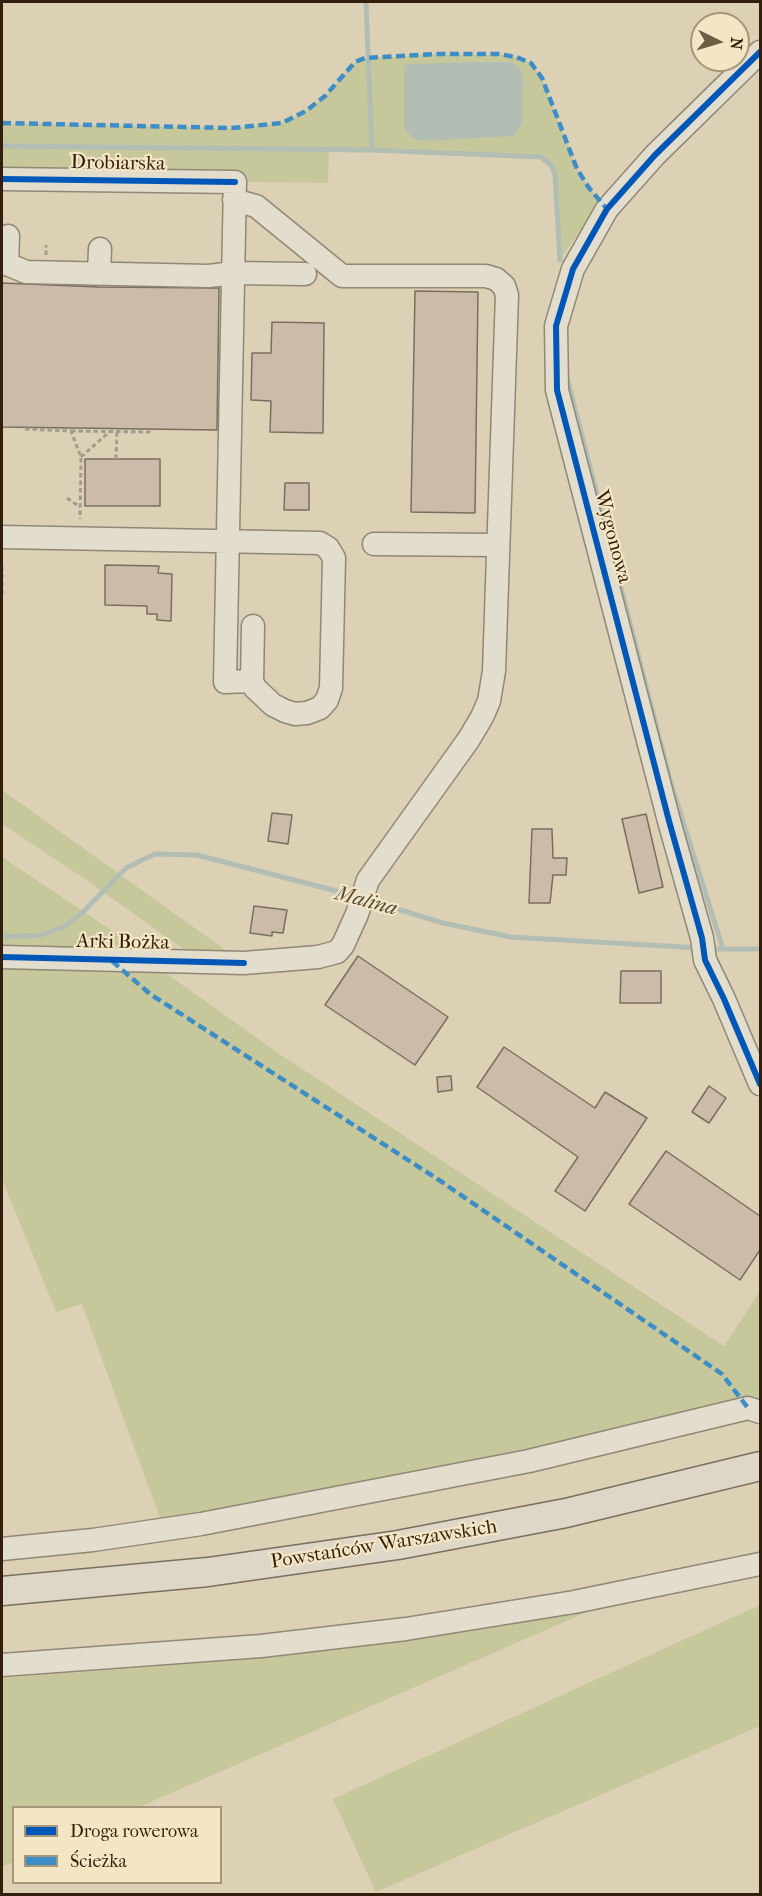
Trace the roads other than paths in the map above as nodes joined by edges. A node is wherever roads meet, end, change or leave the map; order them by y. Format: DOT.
graph roads {
  1 [pos="760,52"];
  2 [pos="2,179"];
  3 [pos="234,191"];
  4 [pos="8,236"];
  5 [pos="100,249"];
  6 [pos="4,264"];
  7 [pos="233,273"];
  8 [pos="99,274"];
  9 [pos="305,274"];
  10 [pos="2,537"];
  11 [pos="228,541"];
  12 [pos="374,544"];
  13 [pos="498,545"];
  14 [pos="253,626"];
  15 [pos="252,681"];
  16 [pos="2,957"];
  17 [pos="760,1084"];
  18 [pos="760,1412"];
  19 [pos="760,1466"];
  20 [pos="2,1549"];
  21 [pos="760,1564"];
  22 [pos="2,1591"];
  23 [pos="2,1665"];
  1 -- 17 [label="street, Wygonowa"];
  2 -- 3 [label="street, Drobiarska"];
  3 -- 7 [label="street"];
  3 -- 13 [label="street"];
  4 -- 6 [label="street"];
  5 -- 8 [label="street"];
  6 -- 8 [label="street"];
  7 -- 8 [label="street"];
  7 -- 9 [label="street"];
  7 -- 11 [label="street"];
  10 -- 11 [label="street"];
  11 -- 15 [label="street"];
  11 -- 15 [label="street"];
  12 -- 13 [label="street"];
  13 -- 16 [label="street, Arki Bożka"];
  14 -- 15 [label="street"];
  18 -- 20 [label="street"];
  19 -- 22 [label="main road, Powstańców Warszawskich"];
  21 -- 23 [label="street"];
}
